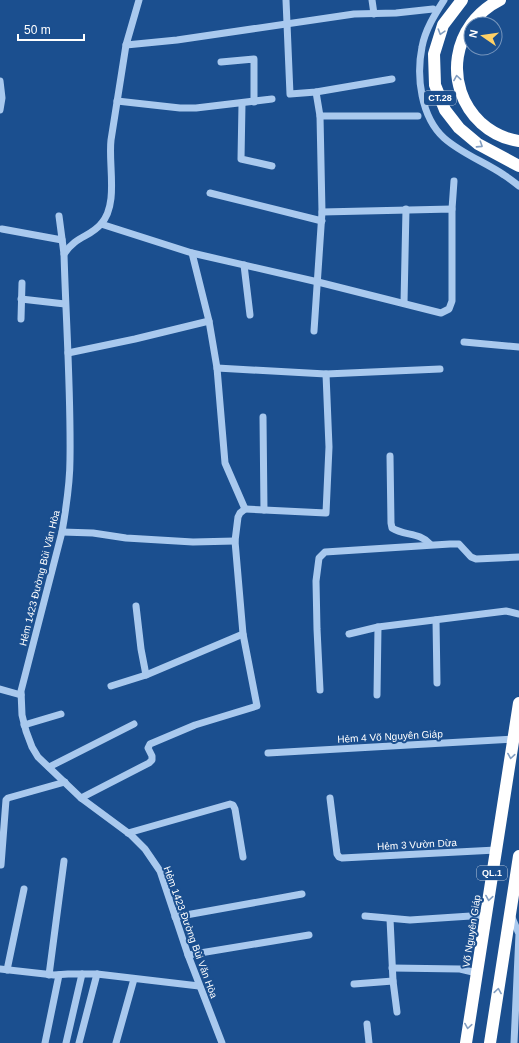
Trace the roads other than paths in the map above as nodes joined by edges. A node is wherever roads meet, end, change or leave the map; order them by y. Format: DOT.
graph roads {
  1 [pos="139,0"];
  2 [pos="286,0"];
  3 [pos="372,0"];
  4 [pos="444,0"];
  5 [pos="462,0"];
  6 [pos="500,0"];
  7 [pos="433,9"];
  8 [pos="374,14"];
  9 [pos="288,24"];
  10 [pos="126,45"];
  11 [pos="221,62"];
  12 [pos="392,79"];
  13 [pos="0,81"];
  14 [pos="316,92"];
  15 [pos="272,99"];
  16 [pos="116,101"];
  17 [pos="254,102"];
  18 [pos="242,104"];
  19 [pos="0,110"];
  20 [pos="320,116"];
  21 [pos="418,116"];
  22 [pos="519,140"];
  23 [pos="272,166"];
  24 [pos="519,166"];
  25 [pos="454,182"];
  26 [pos="519,186"];
  27 [pos="210,193"];
  28 [pos="452,208"];
  29 [pos="406,209"];
  30 [pos="322,212"];
  31 [pos="59,216"];
  32 [pos="322,221"];
  33 [pos="101,224"];
  34 [pos="2,230"];
  35 [pos="62,240"];
  36 [pos="192,252"];
  37 [pos="64,254"];
  38 [pos="244,265"];
  39 [pos="318,282"];
  40 [pos="22,283"];
  41 [pos="21,299"];
  42 [pos="404,303"];
  43 [pos="65,304"];
  44 [pos="250,315"];
  45 [pos="21,319"];
  46 [pos="209,321"];
  47 [pos="314,330"];
  48 [pos="464,342"];
  49 [pos="519,346"];
  50 [pos="68,353"];
  51 [pos="217,368"];
  52 [pos="440,369"];
  53 [pos="326,374"];
  54 [pos="263,417"];
  55 [pos="390,456"];
  56 [pos="245,509"];
  57 [pos="264,510"];
  58 [pos="62,532"];
  59 [pos="235,541"];
  60 [pos="430,544"];
  61 [pos="519,557"];
  62 [pos="136,606"];
  63 [pos="519,614"];
  64 [pos="436,620"];
  65 [pos="378,627"];
  66 [pos="243,634"];
  67 [pos="349,634"];
  68 [pos="146,675"];
  69 [pos="437,683"];
  70 [pos="111,686"];
  71 [pos="0,689"];
  72 [pos="320,690"];
  73 [pos="377,694"];
  74 [pos="21,695"];
  75 [pos="519,703"];
  76 [pos="61,714"];
  77 [pos="24,724"];
  78 [pos="134,724"];
  79 [pos="513,739"];
  80 [pos="268,753"];
  81 [pos="49,768"];
  82 [pos="65,782"];
  83 [pos="81,798"];
  84 [pos="330,798"];
  85 [pos="128,833"];
  86 [pos="496,850"];
  87 [pos="519,856"];
  88 [pos="243,857"];
  89 [pos="64,861"];
  90 [pos="1,865"];
  91 [pos="24,889"];
  92 [pos="302,894"];
  93 [pos="510,913"];
  94 [pos="486,915"];
  95 [pos="365,916"];
  96 [pos="175,917"];
  97 [pos="390,919"];
  98 [pos="309,936"];
  99 [pos="188,955"];
  100 [pos="392,968"];
  101 [pos="3,969"];
  102 [pos="477,973"];
  103 [pos="82,974"];
  104 [pos="96,974"];
  105 [pos="49,975"];
  106 [pos="59,975"];
  107 [pos="134,979"];
  108 [pos="393,981"];
  109 [pos="354,984"];
  110 [pos="199,986"];
  111 [pos="517,1002"];
  112 [pos="397,1012"];
  113 [pos="367,1024"];
  114 [pos="45,1043"];
  115 [pos="66,1043"];
  116 [pos="79,1043"];
  117 [pos="116,1043"];
  118 [pos="222,1043"];
  119 [pos="368,1043"];
  120 [pos="466,1043"];
  121 [pos="490,1043"];
  122 [pos="514,1043"];
  1 -- 10 [label="street"];
  2 -- 9 [label="street"];
  3 -- 8 [label="street"];
  4 -- 26 [label="street"];
  5 -- 24 [label="highway, CT.28, one-way"];
  22 -- 6 [label="highway, CT.28, one-way"];
  7 -- 8 [label="street"];
  8 -- 9 [label="street"];
  9 -- 10 [label="street"];
  9 -- 14 [label="street"];
  10 -- 16 [label="street"];
  11 -- 17 [label="street"];
  12 -- 14 [label="street"];
  13 -- 19 [label="street"];
  14 -- 20 [label="street"];
  15 -- 17 [label="street"];
  16 -- 18 [label="street"];
  16 -- 33 [label="street"];
  17 -- 18 [label="street"];
  18 -- 23 [label="street"];
  20 -- 21 [label="street"];
  20 -- 30 [label="street"];
  25 -- 28 [label="street"];
  27 -- 32 [label="street"];
  28 -- 29 [label="street"];
  28 -- 42 [label="street"];
  29 -- 30 [label="street"];
  29 -- 42 [label="street"];
  30 -- 32 [label="street"];
  31 -- 35 [label="street, Hẻm 1423 Đường Bùi Văn Hòa"];
  32 -- 39 [label="street"];
  33 -- 36 [label="street"];
  33 -- 37 [label="street"];
  34 -- 35 [label="street"];
  35 -- 37 [label="street, Hẻm 1423 Đường Bùi Văn Hòa"];
  36 -- 38 [label="street"];
  36 -- 46 [label="street"];
  37 -- 43 [label="street, Hẻm 1423 Đường Bùi Văn Hòa"];
  38 -- 39 [label="street"];
  38 -- 44 [label="street"];
  39 -- 42 [label="street"];
  39 -- 47 [label="street"];
  40 -- 41 [label="street"];
  41 -- 43 [label="street"];
  41 -- 45 [label="street"];
  43 -- 50 [label="street, Hẻm 1423 Đường Bùi Văn Hòa"];
  46 -- 50 [label="street"];
  46 -- 51 [label="street"];
  48 -- 49 [label="street"];
  50 -- 58 [label="street, Hẻm 1423 Đường Bùi Văn Hòa"];
  51 -- 53 [label="street"];
  51 -- 56 [label="street"];
  52 -- 53 [label="street"];
  53 -- 57 [label="street"];
  54 -- 57 [label="street"];
  55 -- 60 [label="street"];
  56 -- 57 [label="street"];
  56 -- 59 [label="street"];
  58 -- 59 [label="street"];
  58 -- 74 [label="street, Hẻm 1423 Đường Bùi Văn Hòa"];
  59 -- 66 [label="street"];
  60 -- 61 [label="street"];
  60 -- 72 [label="street"];
  62 -- 68 [label="street"];
  63 -- 64 [label="street"];
  64 -- 65 [label="street"];
  64 -- 69 [label="street"];
  65 -- 67 [label="street"];
  65 -- 73 [label="street"];
  66 -- 68 [label="street"];
  66 -- 83 [label="street"];
  68 -- 70 [label="street"];
  71 -- 74 [label="street"];
  74 -- 77 [label="street, Hẻm 1423 Đường Bùi Văn Hòa"];
  75 -- 79 [label="highway, Võ Nguyên Giáp / QL.1"];
  76 -- 77 [label="street"];
  77 -- 81 [label="street, Hẻm 1423 Đường Bùi Văn Hòa"];
  78 -- 81 [label="street"];
  79 -- 80 [label="street, Hẻm 4 Võ Nguyên Giáp"];
  79 -- 86 [label="highway, Võ Nguyên Giáp / QL.1, one-way"];
  81 -- 82 [label="street, Hẻm 1423 Đường Bùi Văn Hòa"];
  82 -- 83 [label="street, Hẻm 1423 Đường Bùi Văn Hòa"];
  82 -- 90 [label="street"];
  83 -- 85 [label="street, Hẻm 1423 Đường Bùi Văn Hòa"];
  84 -- 86 [label="street, Hẻm 3 Vườn Dừa"];
  85 -- 88 [label="street"];
  85 -- 96 [label="street, Hẻm 1423 Đường Bùi Văn Hòa"];
  86 -- 94 [label="highway, Võ Nguyên Giáp / QL.1, one-way"];
  87 -- 93 [label="highway, QL.1"];
  89 -- 105 [label="street"];
  91 -- 101 [label="street"];
  92 -- 96 [label="street"];
  93 -- 111 [label="street"];
  121 -- 93 [label="highway, QL.1, one-way"];
  94 -- 97 [label="street"];
  94 -- 102 [label="highway, Võ Nguyên Giáp / QL.1"];
  95 -- 97 [label="street"];
  96 -- 99 [label="street, Hẻm 1423 Đường Bùi Văn Hòa"];
  97 -- 100 [label="street"];
  98 -- 99 [label="street"];
  99 -- 110 [label="street, Hẻm 1423 Đường Bùi Văn Hòa"];
  100 -- 102 [label="street"];
  100 -- 108 [label="street"];
  101 -- 105 [label="street"];
  102 -- 120 [label="highway, Võ Nguyên Giáp / QL.1, one-way"];
  103 -- 104 [label="street"];
  103 -- 106 [label="street"];
  103 -- 115 [label="street"];
  104 -- 107 [label="street"];
  104 -- 116 [label="street"];
  105 -- 106 [label="street"];
  106 -- 114 [label="street"];
  107 -- 110 [label="street"];
  107 -- 117 [label="street"];
  108 -- 109 [label="street"];
  108 -- 112 [label="street"];
  110 -- 118 [label="street, Hẻm 1423 Đường Bùi Văn Hòa"];
  111 -- 122 [label="street"];
  113 -- 119 [label="street"];
}
